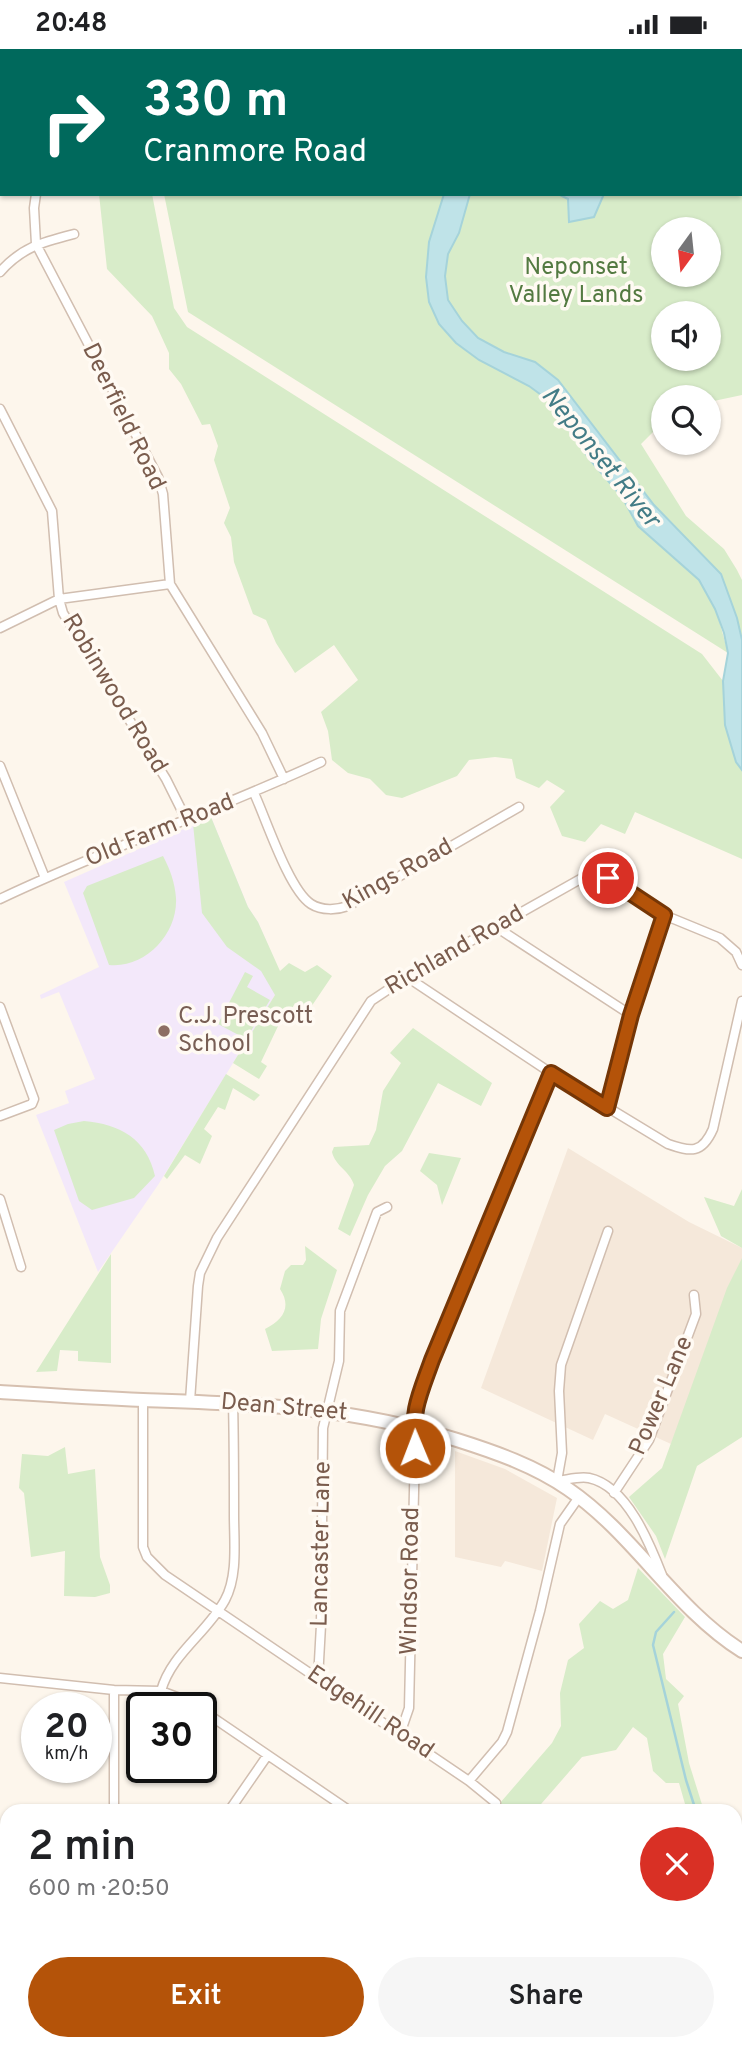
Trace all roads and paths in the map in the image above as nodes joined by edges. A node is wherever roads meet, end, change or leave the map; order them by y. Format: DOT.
graph roads {
  1 [pos="36,196"];
  2 [pos="74,234"];
  3 [pos="36,244"];
  4 [pos="0,272"];
  5 [pos="0,409"];
  6 [pos="170,584"];
  7 [pos="59,599"];
  8 [pos="0,628"];
  9 [pos="321,762"];
  10 [pos="0,766"];
  11 [pos="284,779"];
  12 [pos="254,793"];
  13 [pos="519,807"];
  14 [pos="186,819"];
  15 [pos="45,878"];
  16 [pos="0,899"];
  17 [pos="664,915"];
  18 [pos="496,927"];
  19 [pos="742,965"];
  20 [pos="407,977"];
  21 [pos="742,1001"];
  22 [pos="0,1007"];
  23 [pos="631,1015"];
  24 [pos="551,1073"];
  25 [pos="607,1108"];
  26 [pos="0,1116"];
  27 [pos="0,1199"];
  28 [pos="387,1207"];
  29 [pos="608,1231"];
  30 [pos="21,1267"];
  31 [pos="694,1295"];
  32 [pos="0,1392"];
  33 [pos="143,1400"];
  34 [pos="190,1401"];
  35 [pos="233,1403"];
  36 [pos="327,1410"];
  37 [pos="413,1426"];
  38 [pos="557,1481"];
  39 [pos="614,1493"];
  40 [pos="579,1497"];
  41 [pos="665,1581"];
  42 [pos="219,1610"];
  43 [pos="742,1651"];
  44 [pos="0,1678"];
  45 [pos="318,1679"];
  46 [pos="114,1690"];
  47 [pos="161,1691"];
  48 [pos="400,1734"];
  49 [pos="267,1756"];
  50 [pos="468,1781"];
  51 [pos="496,1803"];
  52 [pos="114,1804"];
  53 [pos="234,1804"];
  54 [pos="339,1804"];
  1 -- 3 [label="street"];
  2 -- 3 [label="street"];
  3 -- 4 [label="street"];
  3 -- 6 [label="street, Deerfield Road"];
  5 -- 7 [label="street, Robinwood Road"];
  6 -- 7 [label="street"];
  6 -- 11 [label="street, Deerfield Road"];
  7 -- 8 [label="street"];
  7 -- 14 [label="street, Robinwood Road"];
  9 -- 11 [label="street, Old Farm Road"];
  10 -- 15 [label="street"];
  11 -- 12 [label="street, Old Farm Road"];
  12 -- 13 [label="street, Kings Road"];
  12 -- 14 [label="street, Old Farm Road"];
  14 -- 15 [label="street, Old Farm Road"];
  15 -- 16 [label="street, Old Farm Road"];
  17 -- 18 [label="street, Richland Road"];
  17 -- 19 [label="street, Richland Road"];
  17 -- 23 [label="street"];
  18 -- 20 [label="street, Richland Road"];
  18 -- 23 [label="street"];
  20 -- 24 [label="street"];
  20 -- 34 [label="street, Richland Road"];
  21 -- 25 [label="street"];
  22 -- 26 [label="street"];
  23 -- 25 [label="street"];
  24 -- 25 [label="street"];
  24 -- 37 [label="street, Windsor Road"];
  27 -- 30 [label="street"];
  28 -- 36 [label="street, Lancaster Lane"];
  29 -- 38 [label="street"];
  31 -- 39 [label="street, Power Lane"];
  32 -- 33 [label="main road, Dean Street"];
  33 -- 34 [label="main road, Dean Street"];
  33 -- 42 [label="street, Edgehill Road"];
  34 -- 35 [label="main road, Dean Street"];
  35 -- 36 [label="main road, Dean Street"];
  35 -- 42 [label="street"];
  36 -- 37 [label="main road, Dean Street"];
  36 -- 45 [label="street, Lancaster Lane"];
  37 -- 38 [label="main road, Dean Street"];
  37 -- 48 [label="street, Windsor Road"];
  38 -- 39 [label="street, Dean Street"];
  38 -- 40 [label="main road, Dean Street"];
  39 -- 41 [label="street, Dean Street"];
  40 -- 41 [label="main road, Dean Street"];
  40 -- 50 [label="street"];
  41 -- 43 [label="main road, Dean Street"];
  42 -- 45 [label="street, Edgehill Road"];
  42 -- 47 [label="street"];
  44 -- 46 [label="street"];
  45 -- 48 [label="street, Edgehill Road"];
  46 -- 47 [label="street"];
  46 -- 52 [label="street"];
  47 -- 49 [label="street"];
  48 -- 50 [label="street, Edgehill Road"];
  49 -- 53 [label="street"];
  49 -- 54 [label="street"];
  50 -- 51 [label="street, Edgehill Road"];
}
